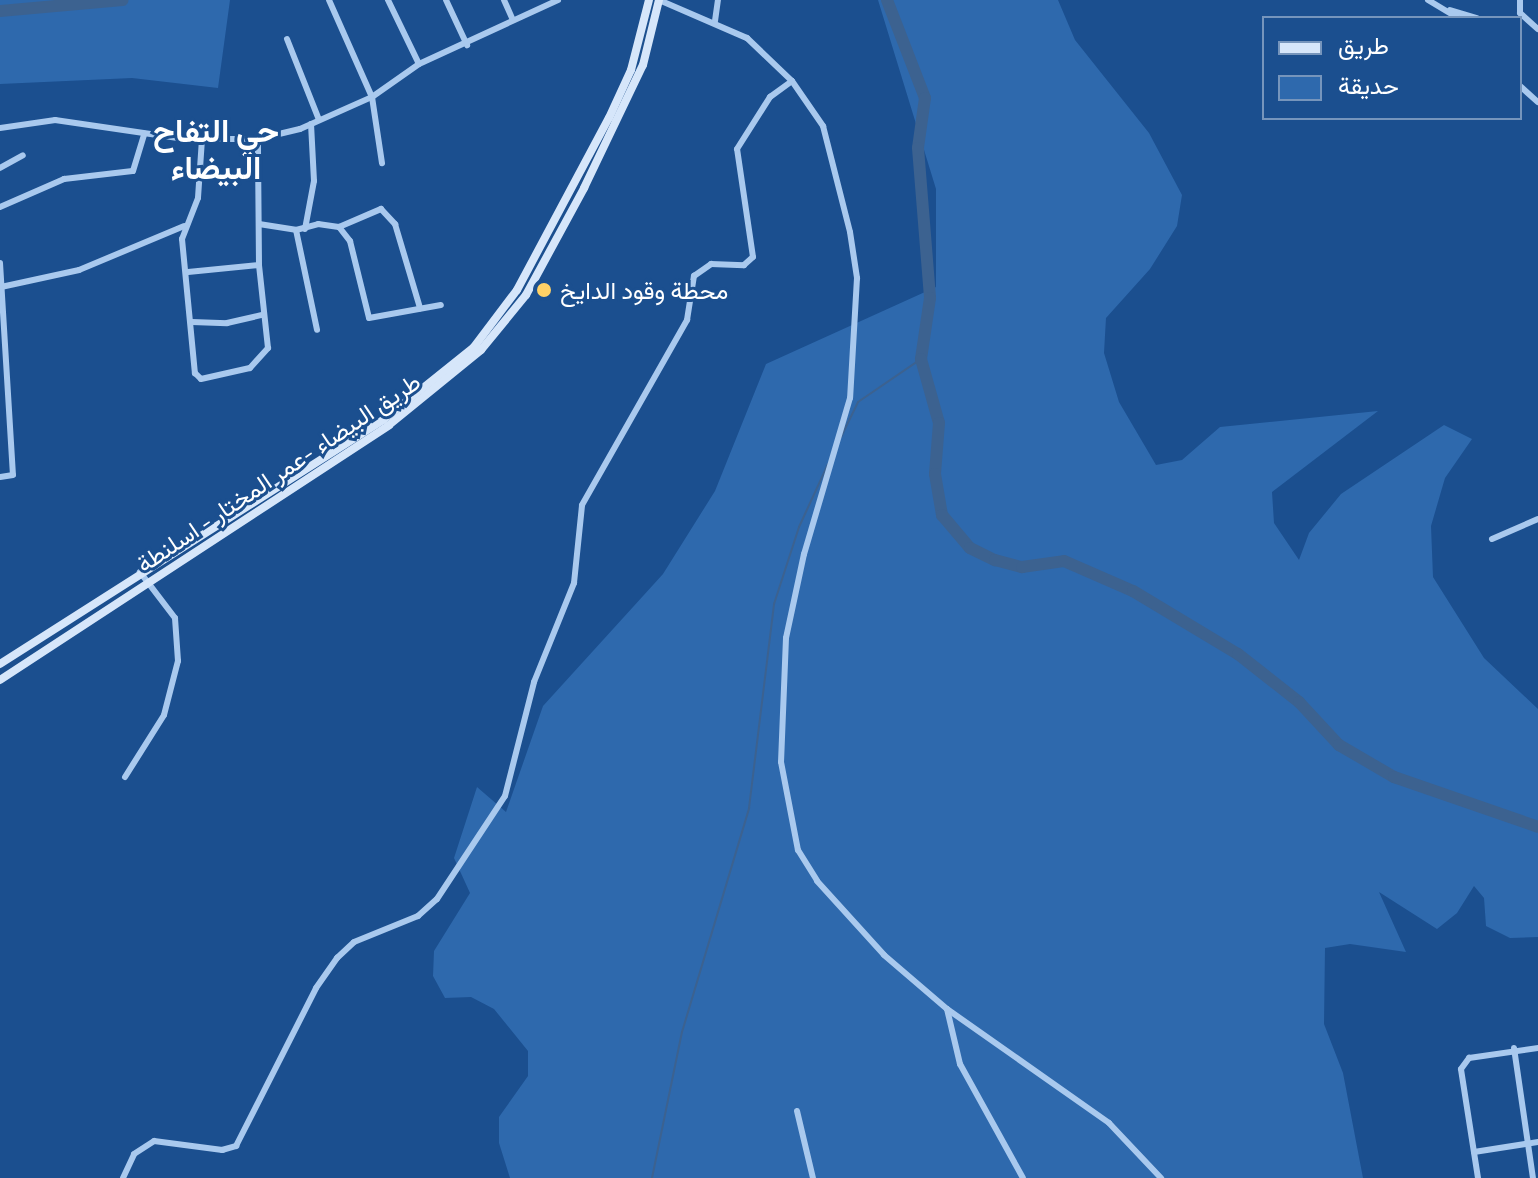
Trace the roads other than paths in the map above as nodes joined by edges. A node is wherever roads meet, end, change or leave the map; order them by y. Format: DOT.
graph roads {
  1 [pos="329,0"];
  2 [pos="388,0"];
  3 [pos="446,0"];
  4 [pos="504,0"];
  5 [pos="558,0"];
  6 [pos="649,0"];
  7 [pos="659,0"];
  8 [pos="718,0"];
  9 [pos="1428,0"];
  10 [pos="1520,0"];
  11 [pos="1445,9"];
  12 [pos="1455,16"];
  13 [pos="1470,16"];
  14 [pos="1518,16"];
  15 [pos="513,20"];
  16 [pos="715,21"];
  17 [pos="287,39"];
  18 [pos="467,45"];
  19 [pos="419,64"];
  20 [pos="792,81"];
  21 [pos="1522,88"];
  22 [pos="372,97"];
  23 [pos="1538,102"];
  24 [pos="319,120"];
  25 [pos="311,124"];
  26 [pos="0,128"];
  27 [pos="144,134"];
  28 [pos="202,139"];
  29 [pos="258,139"];
  30 [pos="23,155"];
  31 [pos="382,163"];
  32 [pos="0,168"];
  33 [pos="0,207"];
  34 [pos="259,224"];
  35 [pos="184,226"];
  36 [pos="339,227"];
  37 [pos="305,229"];
  38 [pos="296,230"];
  39 [pos="0,263"];
  40 [pos="259,265"];
  41 [pos="188,272"];
  42 [pos="1,287"];
  43 [pos="441,305"];
  44 [pos="420,308"];
  45 [pos="263,315"];
  46 [pos="192,322"];
  47 [pos="317,330"];
  48 [pos="1,337"];
  49 [pos="12,450"];
  50 [pos="0,451"];
  51 [pos="0,477"];
  52 [pos="1538,519"];
  53 [pos="1492,539"];
  54 [pos="140,572"];
  55 [pos="148,583"];
  56 [pos="0,664"];
  57 [pos="0,680"];
  58 [pos="125,777"];
  59 [pos="947,1009"];
  60 [pos="1514,1048"];
  61 [pos="1538,1048"];
  62 [pos="797,1111"];
  63 [pos="1538,1142"];
  64 [pos="1526,1144"];
  65 [pos="1474,1152"];
  66 [pos="123,1178"];
  67 [pos="813,1178"];
  68 [pos="1023,1178"];
  69 [pos="1161,1178"];
  70 [pos="1478,1178"];
  71 [pos="1533,1178"];
  1 -- 22 [label="street"];
  2 -- 19 [label="street"];
  3 -- 18 [label="street"];
  4 -- 15 [label="street"];
  5 -- 15 [label="street"];
  6 -- 54 [label="main road, طريق البيضاء -عمر المختار - اسلنطة"];
  7 -- 16 [label="street"];
  7 -- 55 [label="main road, طريق البيضاء -عمر المختار - اسلنطة"];
  8 -- 16 [label="street"];
  9 -- 11 [label="street"];
  10 -- 14 [label="street"];
  11 -- 12 [label="street"];
  11 -- 13 [label="street"];
  15 -- 18 [label="street"];
  16 -- 20 [label="street"];
  17 -- 24 [label="street"];
  18 -- 19 [label="street"];
  19 -- 22 [label="street"];
  20 -- 59 [label="street"];
  20 -- 66 [label="street"];
  21 -- 23 [label="street"];
  22 -- 24 [label="street"];
  22 -- 31 [label="street"];
  24 -- 25 [label="street"];
  25 -- 29 [label="street"];
  25 -- 37 [label="street"];
  26 -- 27 [label="street"];
  27 -- 28 [label="street"];
  27 -- 33 [label="street"];
  28 -- 29 [label="street"];
  28 -- 35 [label="street"];
  29 -- 34 [label="street"];
  30 -- 32 [label="street"];
  34 -- 38 [label="street"];
  34 -- 40 [label="street"];
  35 -- 41 [label="street"];
  35 -- 42 [label="street"];
  36 -- 37 [label="street"];
  36 -- 44 [label="street"];
  36 -- 44 [label="street"];
  37 -- 38 [label="street"];
  38 -- 47 [label="street"];
  39 -- 42 [label="street"];
  40 -- 41 [label="street"];
  40 -- 45 [label="street"];
  41 -- 46 [label="street"];
  42 -- 48 [label="street"];
  43 -- 44 [label="street"];
  45 -- 46 [label="street"];
  45 -- 46 [label="street"];
  48 -- 49 [label="street"];
  49 -- 50 [label="street"];
  49 -- 51 [label="street"];
  52 -- 53 [label="street"];
  54 -- 55 [label="street"];
  54 -- 56 [label="main road, طريق البيضاء -عمر المختار - اسلنطة"];
  55 -- 57 [label="main road, طريق البيضاء -عمر المختار - اسلنطة"];
  55 -- 58 [label="street"];
  59 -- 68 [label="street"];
  59 -- 69 [label="street"];
  60 -- 61 [label="street"];
  60 -- 64 [label="street"];
  60 -- 65 [label="street"];
  62 -- 67 [label="street"];
  63 -- 64 [label="street"];
  64 -- 65 [label="street"];
  64 -- 71 [label="street"];
  65 -- 70 [label="street"];
}
